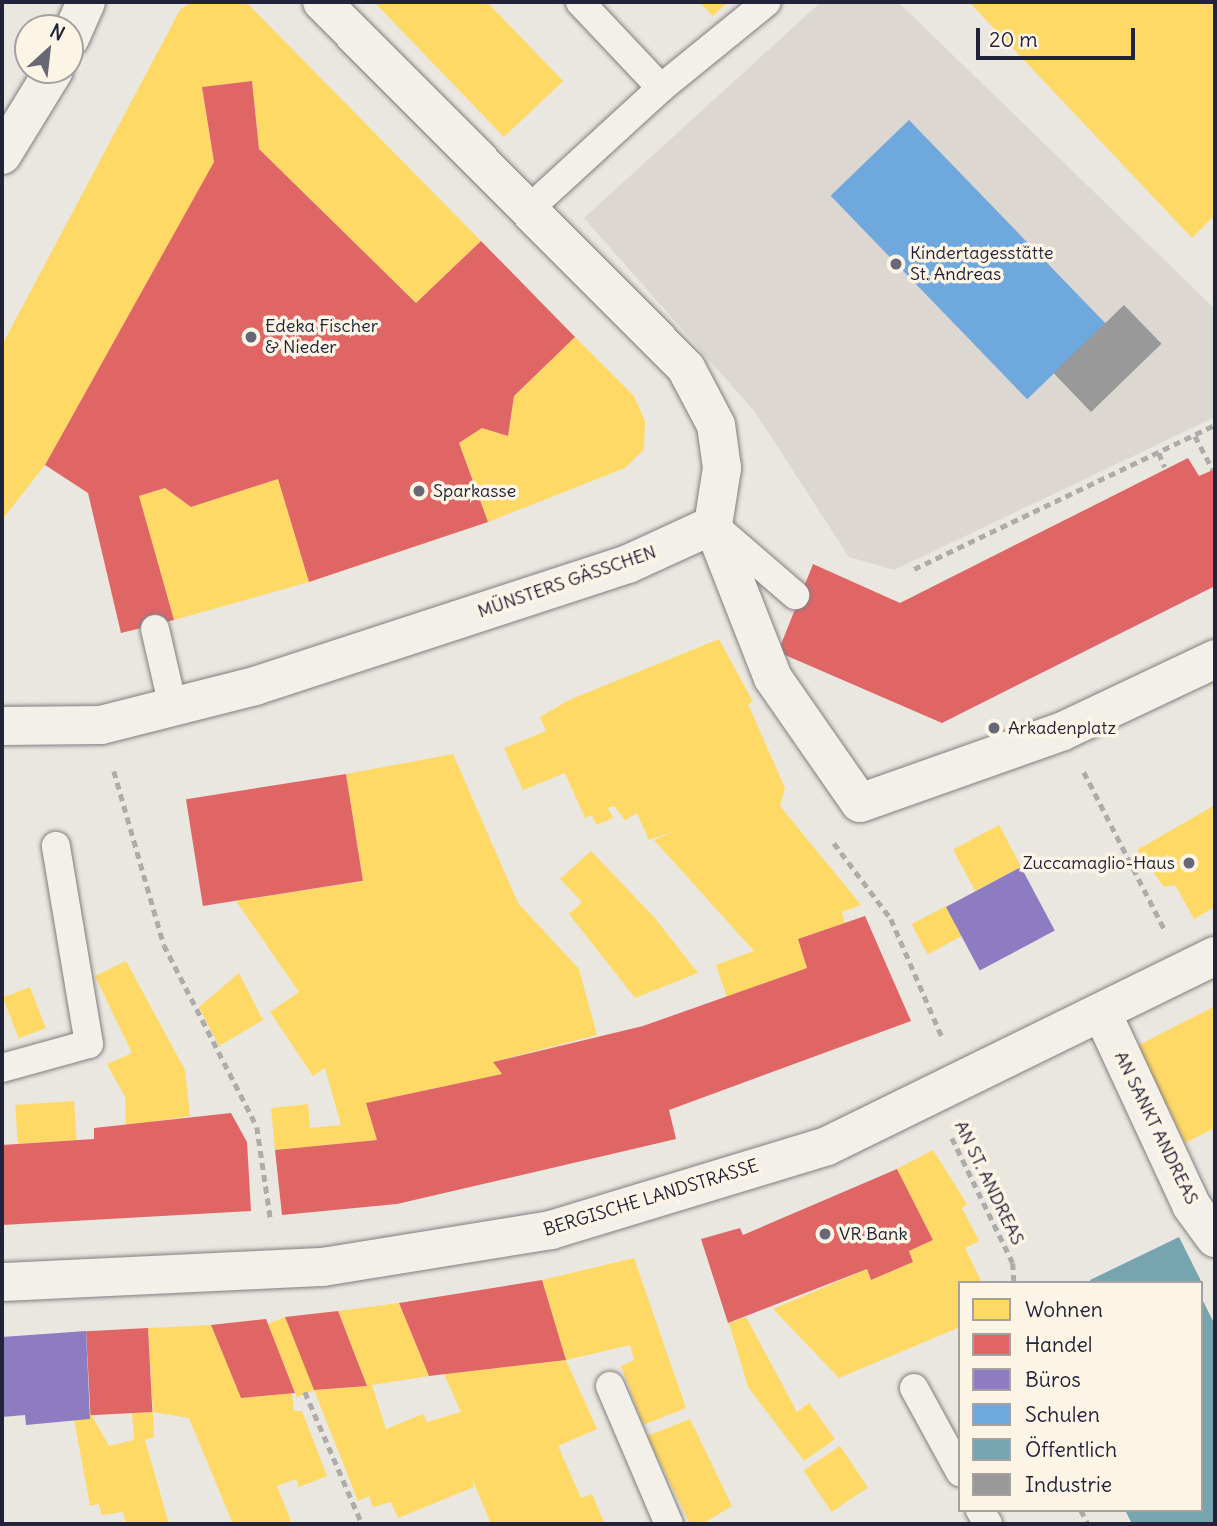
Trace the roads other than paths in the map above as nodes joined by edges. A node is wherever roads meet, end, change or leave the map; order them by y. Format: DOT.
graph roads {
  1 [pos="322,2"];
  2 [pos="580,2"];
  3 [pos="767,2"];
  4 [pos="45,84"];
  5 [pos="661,88"];
  6 [pos="2,155"];
  7 [pos="529,209"];
  8 [pos="713,525"];
  9 [pos="794,595"];
  10 [pos="155,629"];
  11 [pos="1215,659"];
  12 [pos="173,707"];
  13 [pos="2,726"];
  14 [pos="56,846"];
  15 [pos="1200,963"];
  16 [pos="1103,1015"];
  17 [pos="2,1068"];
  18 [pos="1215,1238"];
  19 [pos="2,1282"];
  20 [pos="610,1386"];
  21 [pos="914,1388"];
  22 [pos="958,1468"];
  23 [pos="669,1524"];
  1 -- 7 [label="street"];
  2 -- 5 [label="lane"];
  3 -- 5 [label="lane"];
  4 -- 6 [label="street"];
  5 -- 7 [label="lane"];
  7 -- 8 [label="street"];
  8 -- 9 [label="lane"];
  8 -- 11 [label="street"];
  8 -- 12 [label="street, MÜNSTERS GÄSSCHEN"];
  10 -- 12 [label="lane"];
  12 -- 13 [label="street, MÜNSTERS GÄSSCHEN"];
  14 -- 17 [label="lane"];
  15 -- 16 [label="street, BERGISCHE LANDSTRASSE"];
  16 -- 18 [label="street, AN SANKT ANDREAS"];
  16 -- 19 [label="street, BERGISCHE LANDSTRASSE"];
  20 -- 23 [label="lane"];
  21 -- 22 [label="lane"];
}
